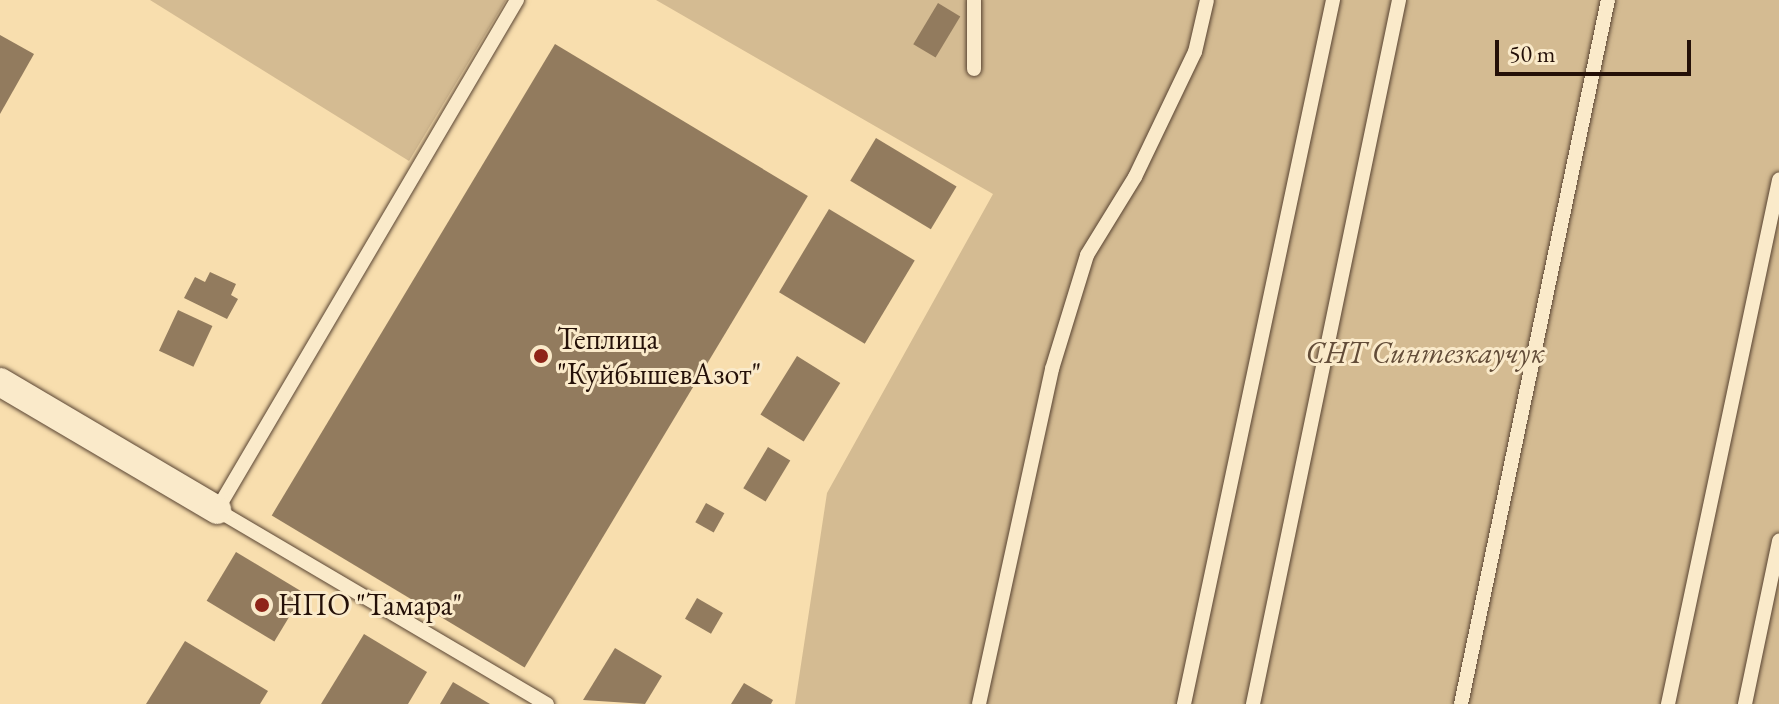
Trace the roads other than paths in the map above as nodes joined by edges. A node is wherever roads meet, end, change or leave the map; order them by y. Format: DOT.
graph roads {
  1 [pos="517,0"];
  2 [pos="974,0"];
  3 [pos="1207,0"];
  4 [pos="1333,0"];
  5 [pos="1399,0"];
  6 [pos="1608,0"];
  7 [pos="974,69"];
  8 [pos="1779,180"];
  9 [pos="0,382"];
  10 [pos="217,510"];
  11 [pos="1779,541"];
  12 [pos="547,704"];
  13 [pos="979,704"];
  14 [pos="1184,704"];
  15 [pos="1253,704"];
  16 [pos="1461,704"];
  17 [pos="1668,704"];
  18 [pos="1745,704"];
  1 -- 10 [label="lane"];
  2 -- 7 [label="lane"];
  3 -- 13 [label="lane"];
  4 -- 14 [label="lane"];
  5 -- 15 [label="lane"];
  6 -- 16 [label="lane"];
  8 -- 17 [label="lane"];
  9 -- 10 [label="street"];
  10 -- 12 [label="lane"];
  11 -- 18 [label="lane"];
}
